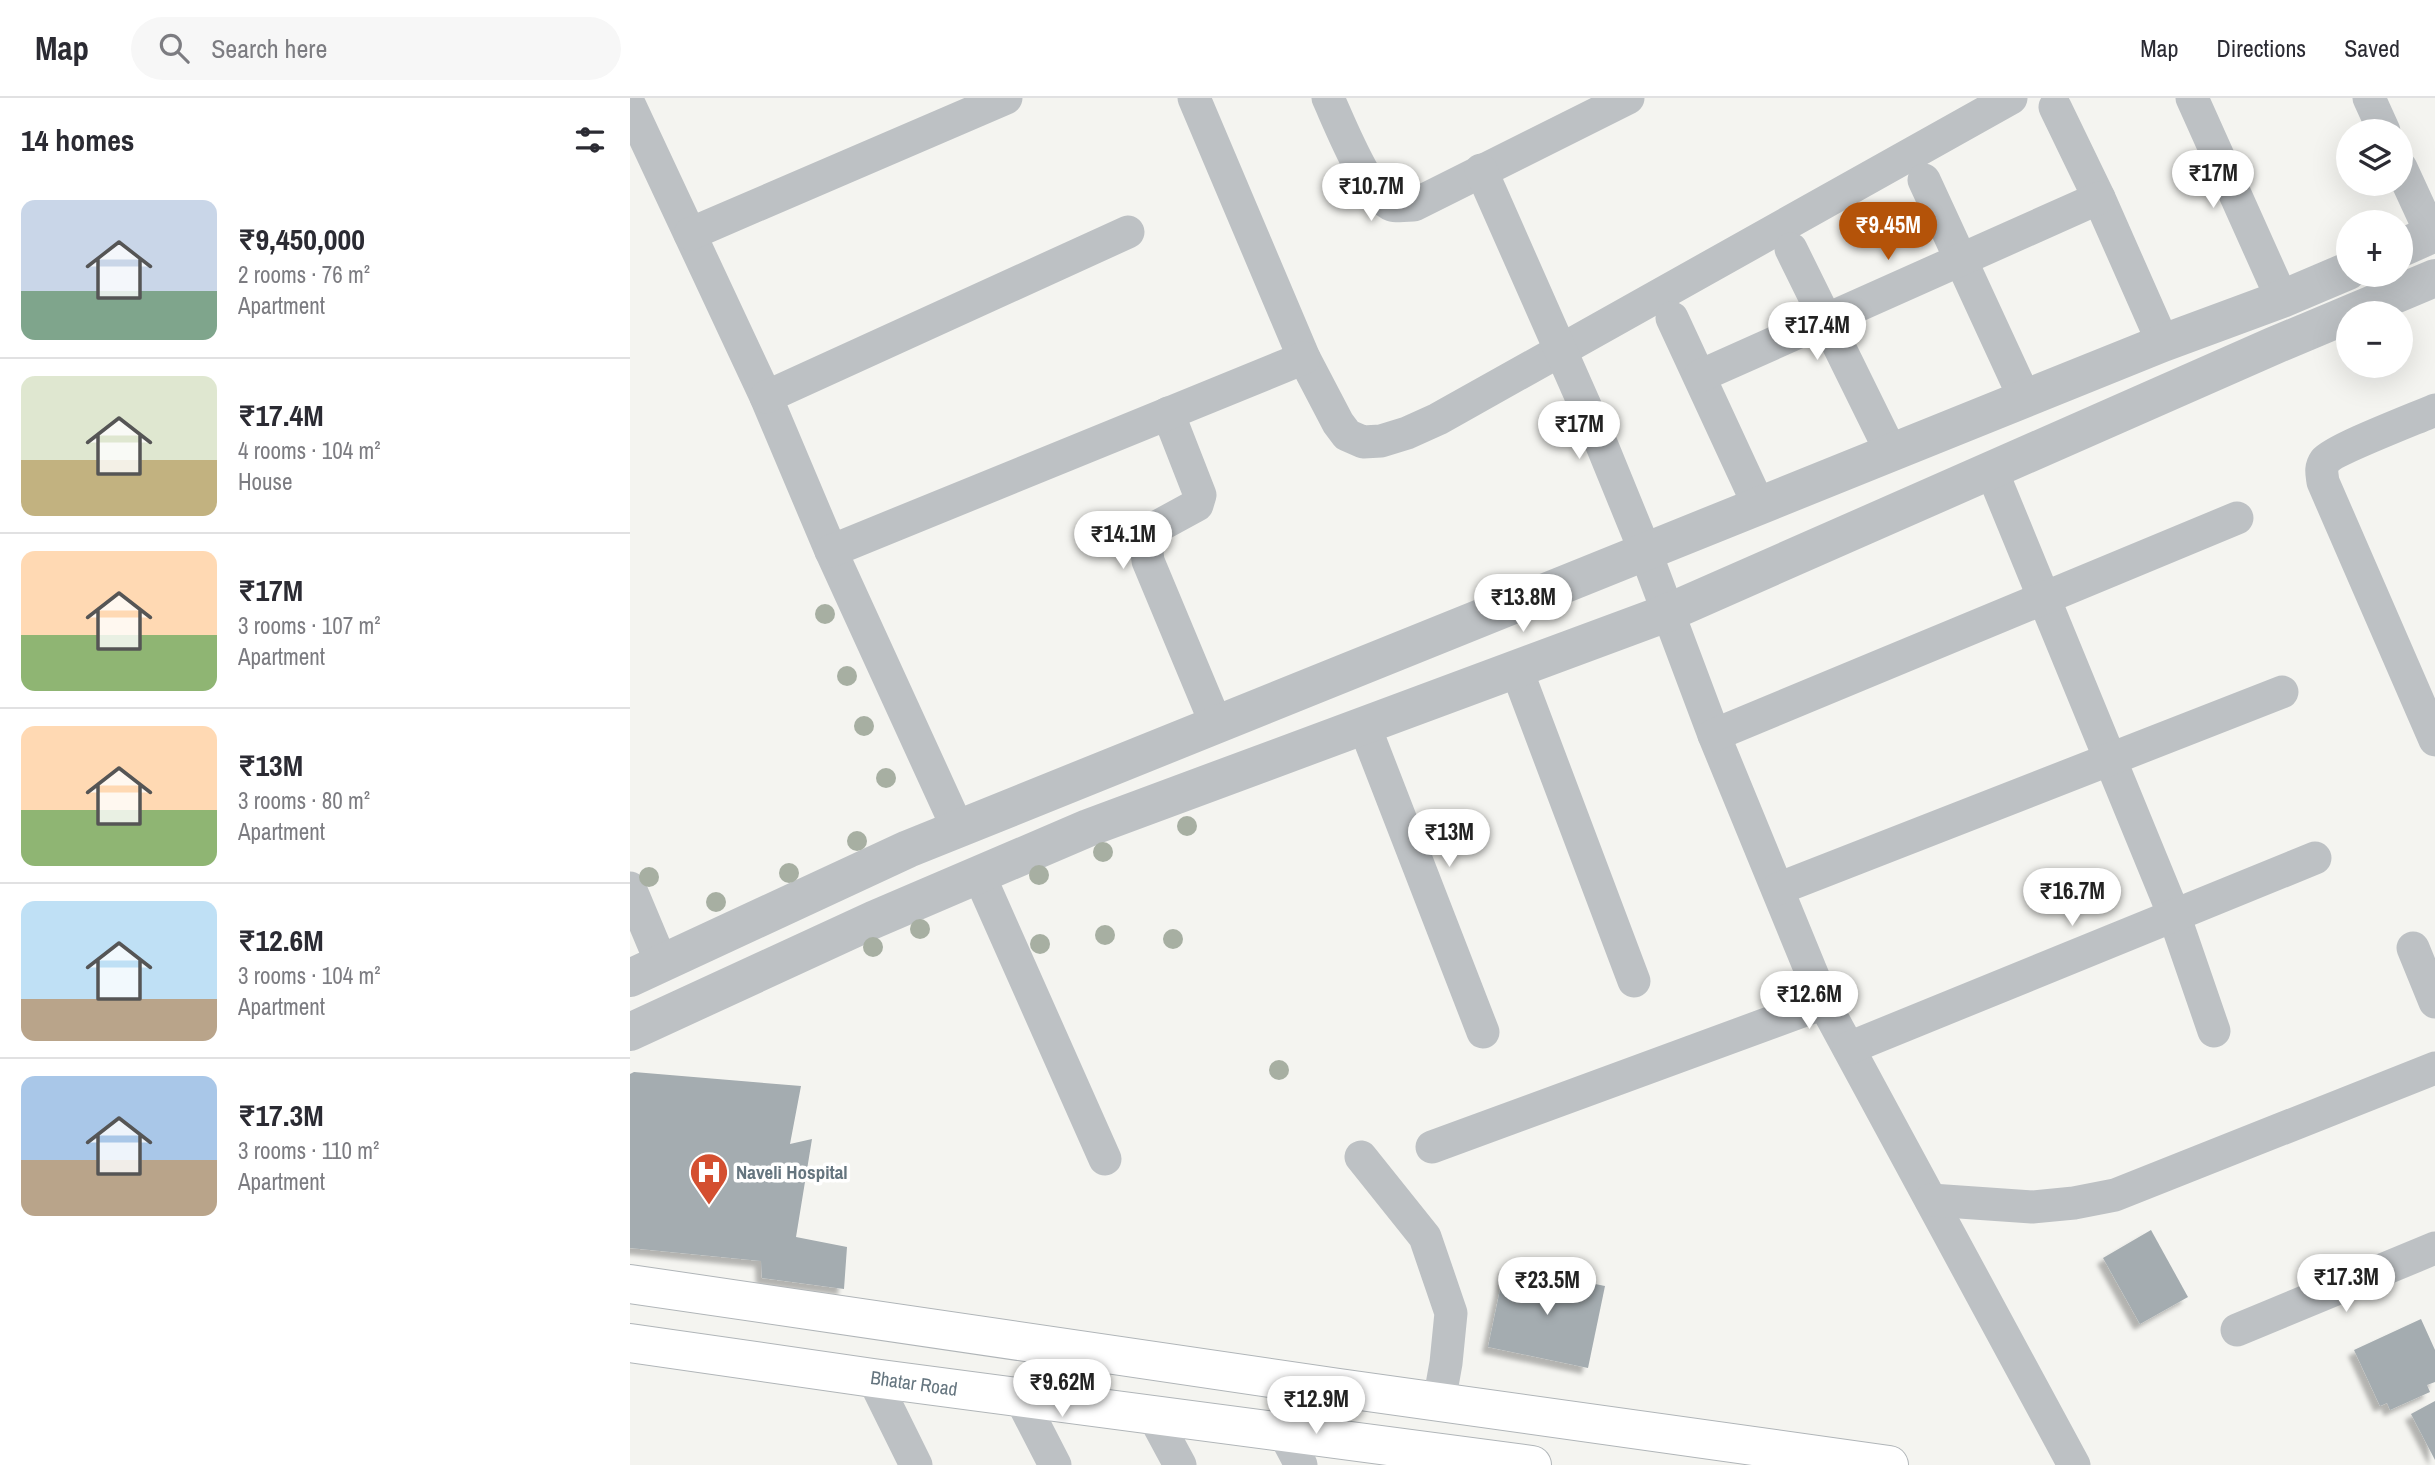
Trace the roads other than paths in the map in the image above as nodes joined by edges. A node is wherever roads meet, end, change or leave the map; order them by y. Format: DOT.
graph roads {
  1 [pos="1006,98"];
  2 [pos="1194,98"];
  3 [pos="1328,98"];
  4 [pos="1628,98"];
  5 [pos="2011,98"];
  6 [pos="2192,98"];
  7 [pos="2369,98"];
  8 [pos="630,106"];
  9 [pos="2055,107"];
  10 [pos="2379,119"];
  11 [pos="1481,170"];
  12 [pos="1924,180"];
  13 [pos="2410,196"];
  14 [pos="2099,198"];
  15 [pos="1128,232"];
  16 [pos="690,234"];
  17 [pos="2423,239"];
  18 [pos="1791,249"];
  19 [pos="1962,259"];
  20 [pos="2336,276"];
  21 [pos="2435,278"];
  22 [pos="2283,299"];
  23 [pos="1672,318"];
  24 [pos="1827,319"];
  25 [pos="2163,343"];
  26 [pos="1560,349"];
  27 [pos="1304,358"];
  28 [pos="1700,376"];
  29 [pos="766,397"];
  30 [pos="2025,398"];
  31 [pos="2435,410"];
  32 [pos="1168,413"];
  33 [pos="1891,452"];
  34 [pos="1991,469"];
  35 [pos="1759,506"];
  36 [pos="2237,518"];
  37 [pos="831,551"];
  38 [pos="1645,551"];
  39 [pos="2044,598"];
  40 [pos="1667,612"];
  41 [pos="1516,668"];
  42 [pos="2282,692"];
  43 [pos="1216,724"];
  44 [pos="1364,725"];
  45 [pos="1714,735"];
  46 [pos="2435,740"];
  47 [pos="2110,759"];
  48 [pos="958,829"];
  49 [pos="2315,858"];
  50 [pos="979,875"];
  51 [pos="630,888"];
  52 [pos="1778,889"];
  53 [pos="2174,915"];
  54 [pos="2413,948"];
  55 [pos="646,970"];
  56 [pos="1634,981"];
  57 [pos="2435,1002"];
  58 [pos="1824,1003"];
  59 [pos="2214,1031"];
  60 [pos="630,1032"];
  61 [pos="1483,1032"];
  62 [pos="1849,1048"];
  63 [pos="2435,1068"];
  64 [pos="1433,1147"];
  65 [pos="1361,1157"];
  66 [pos="1105,1158"];
  67 [pos="1931,1200"];
  68 [pos="2435,1248"];
  69 [pos="630,1284"];
  70 [pos="2237,1330"];
  71 [pos="630,1343"];
  72 [pos="873,1378"];
  73 [pos="1020,1397"];
  74 [pos="1438,1402"];
  75 [pos="1153,1415"];
  76 [pos="1293,1449"];
  77 [pos="1430,1458"];
  78 [pos="916,1465"];
  79 [pos="1055,1465"];
  80 [pos="1180,1465"];
  81 [pos="1532,1465"];
  82 [pos="1889,1465"];
  83 [pos="2074,1465"];
  1 -- 16 [label="street"];
  2 -- 27 [label="street"];
  3 -- 11 [label="street"];
  4 -- 11 [label="street"];
  5 -- 26 [label="street"];
  6 -- 22 [label="street"];
  7 -- 10 [label="street"];
  8 -- 16 [label="street"];
  9 -- 14 [label="street"];
  11 -- 26 [label="street"];
  12 -- 19 [label="street"];
  13 -- 17 [label="street"];
  14 -- 19 [label="street"];
  14 -- 25 [label="street"];
  15 -- 29 [label="street"];
  16 -- 29 [label="street"];
  18 -- 24 [label="street"];
  19 -- 24 [label="street"];
  19 -- 30 [label="street"];
  20 -- 22 [label="street"];
  21 -- 34 [label="street"];
  22 -- 25 [label="street"];
  23 -- 28 [label="street"];
  24 -- 28 [label="street"];
  24 -- 33 [label="street"];
  25 -- 30 [label="street"];
  26 -- 27 [label="street"];
  26 -- 38 [label="street"];
  27 -- 32 [label="street"];
  28 -- 35 [label="street"];
  29 -- 37 [label="street"];
  30 -- 33 [label="street"];
  31 -- 46 [label="street"];
  32 -- 37 [label="street"];
  32 -- 43 [label="street"];
  33 -- 35 [label="street"];
  34 -- 39 [label="street"];
  34 -- 40 [label="street"];
  35 -- 38 [label="street"];
  36 -- 39 [label="street"];
  37 -- 48 [label="street"];
  38 -- 40 [label="street"];
  38 -- 43 [label="street"];
  39 -- 45 [label="street"];
  39 -- 47 [label="street"];
  40 -- 41 [label="street"];
  40 -- 45 [label="street"];
  41 -- 44 [label="street"];
  41 -- 56 [label="street"];
  42 -- 47 [label="street"];
  43 -- 48 [label="street"];
  44 -- 50 [label="street"];
  44 -- 61 [label="street"];
  45 -- 52 [label="street"];
  47 -- 52 [label="street"];
  47 -- 53 [label="street"];
  48 -- 55 [label="street"];
  49 -- 53 [label="street"];
  50 -- 60 [label="street"];
  50 -- 66 [label="street"];
  51 -- 55 [label="street"];
  52 -- 58 [label="street"];
  53 -- 59 [label="street"];
  53 -- 62 [label="street"];
  54 -- 57 [label="street"];
  58 -- 62 [label="street"];
  58 -- 64 [label="street"];
  62 -- 67 [label="street"];
  63 -- 67 [label="street"];
  65 -- 74 [label="street"];
  67 -- 83 [label="street"];
  68 -- 70 [label="street"];
  69 -- 74 [label="main road"];
  71 -- 72 [label="main road, Bhatar Road"];
  72 -- 73 [label="main road, Bhatar Road"];
  72 -- 78 [label="street"];
  73 -- 75 [label="main road, Bhatar Road"];
  73 -- 79 [label="street"];
  74 -- 82 [label="main road"];
  75 -- 76 [label="main road, Bhatar Road"];
  75 -- 80 [label="street"];
  76 -- 77 [label="main road, Bhatar Road"];
  77 -- 81 [label="main road, Bhatar Road"];
}
